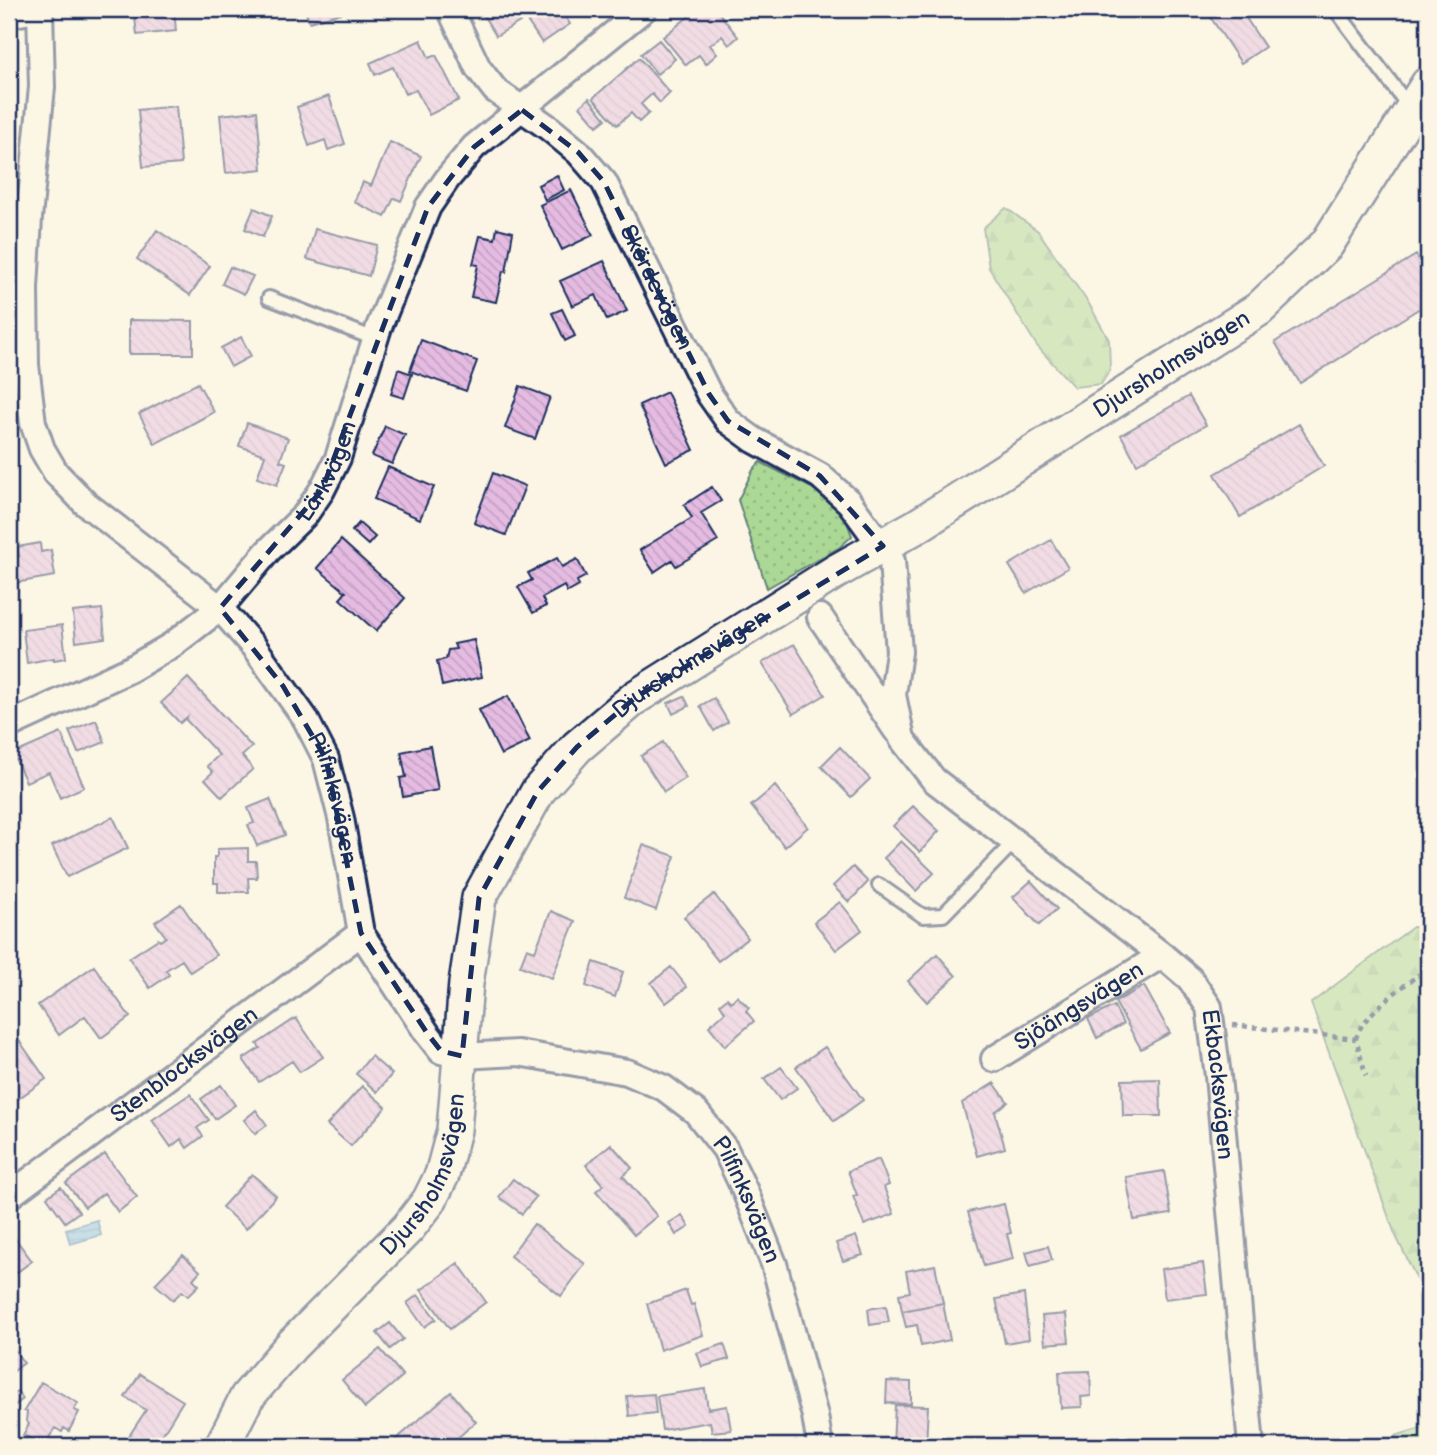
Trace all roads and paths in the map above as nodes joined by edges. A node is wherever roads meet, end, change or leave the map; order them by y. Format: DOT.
graph roads {
  1 [pos="40,9"];
  2 [pos="450,9"];
  3 [pos="644,9"];
  4 [pos="1335,9"];
  5 [pos="9,15"];
  6 [pos="1423,99"];
  7 [pos="522,110"];
  8 [pos="269,298"];
  9 [pos="376,339"];
  10 [pos="883,546"];
  11 [pos="220,608"];
  12 [pos="820,617"];
  13 [pos="9,725"];
  14 [pos="902,739"];
  15 [pos="1015,841"];
  16 [pos="879,885"];
  17 [pos="361,933"];
  18 [pos="1163,955"];
  19 [pos="1428,982"];
  20 [pos="1211,1023"];
  21 [pos="1356,1039"];
  22 [pos="462,1056"];
  23 [pos="994,1059"];
  24 [pos="1366,1076"];
  25 [pos="9,1196"];
  26 [pos="222,1446"];
  27 [pos="820,1446"];
  28 [pos="1251,1446"];
  1 -- 5 [label="street"];
  1 -- 11 [label="street, Pilfinksvägen"];
  2 -- 7 [label="street, Skördevägen"];
  3 -- 7 [label="street, Lärkvägen"];
  4 -- 6 [label="lane"];
  6 -- 10 [label="street, Djursholmsvägen"];
  7 -- 9 [label="street, Lärkvägen"];
  7 -- 10 [label="street, Skördevägen"];
  8 -- 9 [label="lane"];
  9 -- 11 [label="street, Lärkvägen"];
  10 -- 14 [label="street, Ekbacksvägen"];
  10 -- 22 [label="street, Djursholmsvägen"];
  11 -- 13 [label="street, Lärkvägen"];
  11 -- 17 [label="street, Pilfinksvägen"];
  12 -- 14 [label="street, Ekbacksvägen"];
  14 -- 15 [label="street, Ekbacksvägen"];
  15 -- 16 [label="lane"];
  15 -- 18 [label="street, Ekbacksvägen"];
  17 -- 22 [label="street, Pilfinksvägen"];
  17 -- 25 [label="street, Stenblocksvägen"];
  18 -- 20 [label="street, Ekbacksvägen"];
  18 -- 23 [label="street, Sjöängsvägen"];
  19 -- 21 [label="path"];
  20 -- 21 [label="path"];
  20 -- 28 [label="street, Ekbacksvägen"];
  21 -- 24 [label="path"];
  22 -- 26 [label="street, Djursholmsvägen"];
  22 -- 27 [label="street, Pilfinksvägen"];
}
